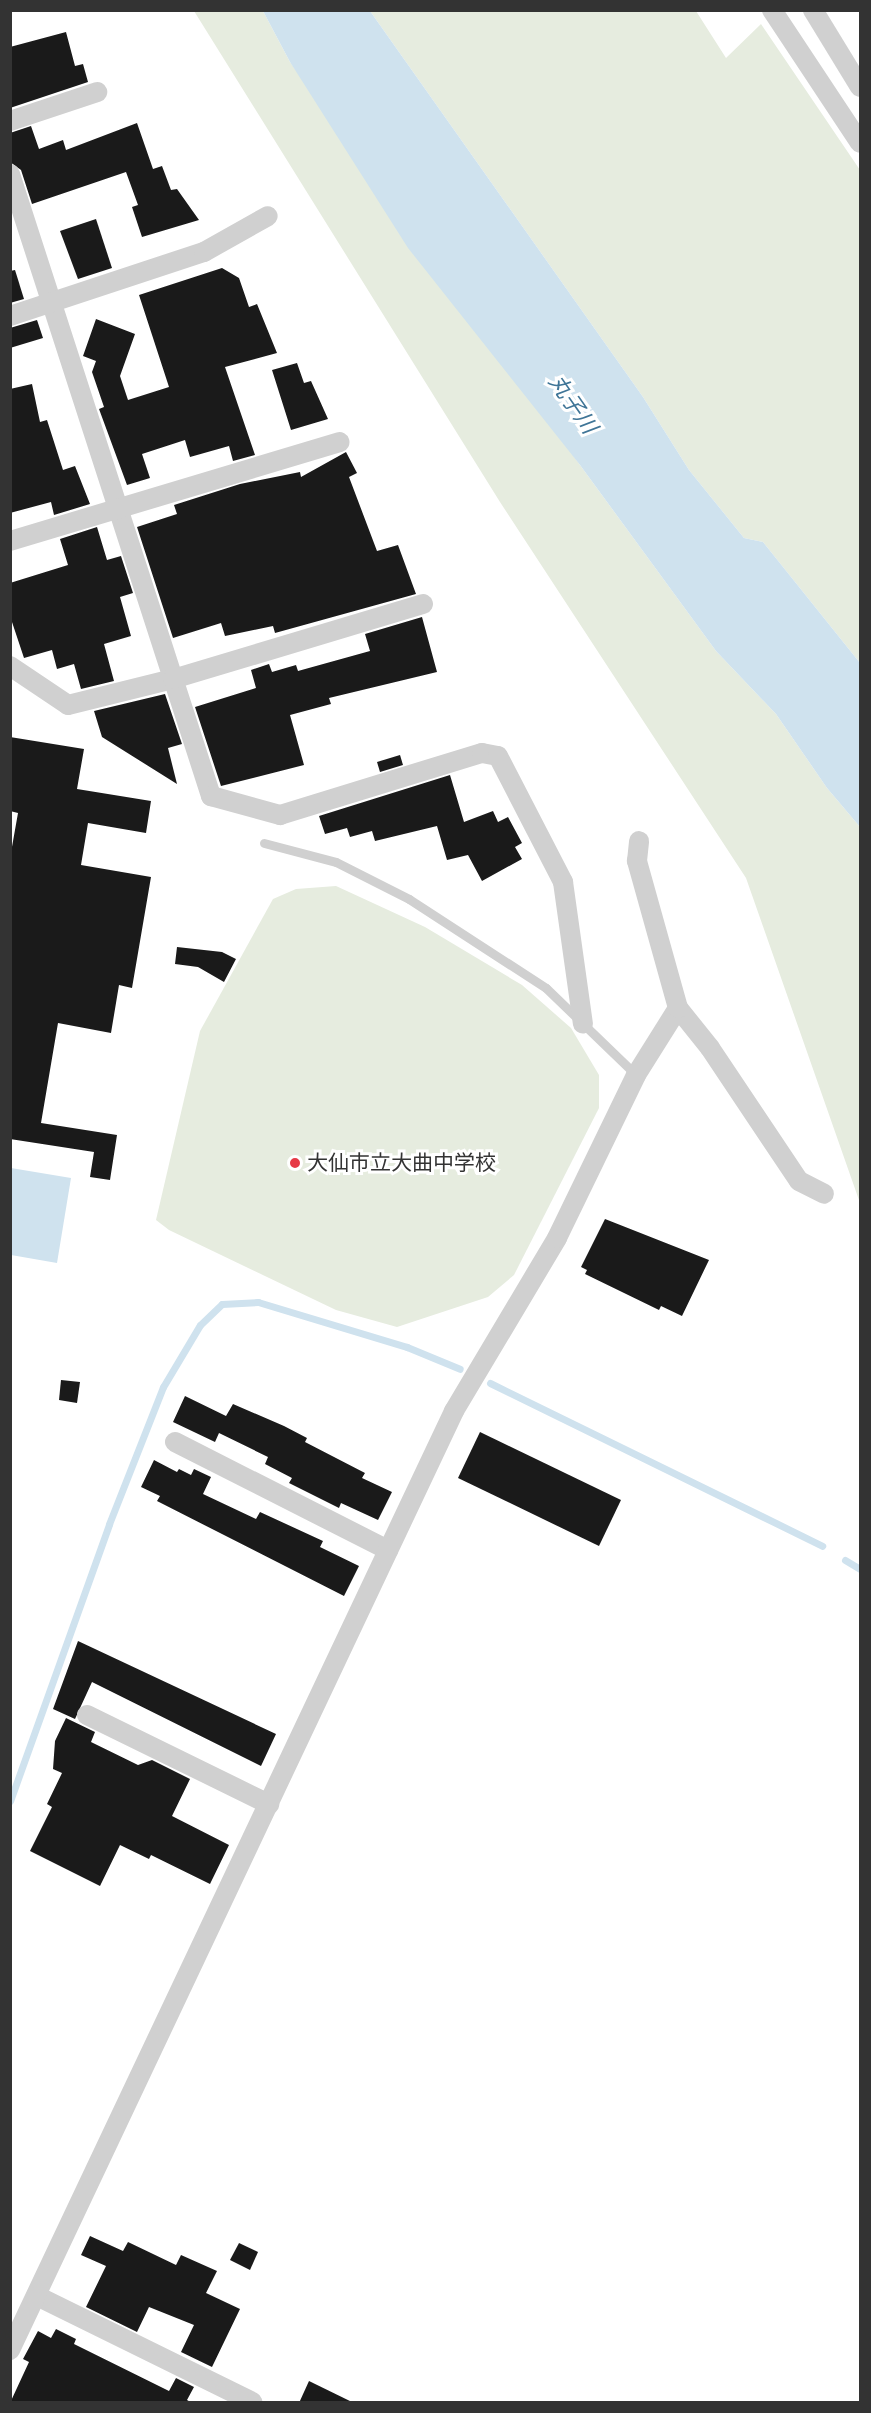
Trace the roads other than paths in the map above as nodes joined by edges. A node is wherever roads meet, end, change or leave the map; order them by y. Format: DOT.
graph roads {
  1 [pos="772,10"];
  2 [pos="813,10"];
  3 [pos="861,87"];
  4 [pos="98,92"];
  5 [pos="10,122"];
  6 [pos="861,143"];
  7 [pos="10,174"];
  8 [pos="268,216"];
  9 [pos="51,303"];
  10 [pos="10,316"];
  11 [pos="339,442"];
  12 [pos="117,509"];
  13 [pos="10,541"];
  14 [pos="423,604"];
  15 [pos="10,666"];
  16 [pos="173,679"];
  17 [pos="639,841"];
  18 [pos="264,843"];
  19 [pos="678,1008"];
  20 [pos="583,1024"];
  21 [pos="636,1075"];
  22 [pos="824,1194"];
  23 [pos="175,1442"];
  24 [pos="388,1550"];
  25 [pos="87,1715"];
  26 [pos="269,1804"];
  27 [pos="37,2296"];
  28 [pos="10,2350"];
  29 [pos="252,2403"];
  1 -- 6 [label="street"];
  2 -- 3 [label="street"];
  4 -- 5 [label="street"];
  7 -- 9 [label="street"];
  8 -- 9 [label="street"];
  9 -- 10 [label="street"];
  9 -- 12 [label="street"];
  11 -- 12 [label="street"];
  12 -- 13 [label="street"];
  12 -- 16 [label="street"];
  14 -- 16 [label="street"];
  15 -- 16 [label="street"];
  16 -- 20 [label="street"];
  17 -- 19 [label="street"];
  18 -- 20 [label="lane"];
  19 -- 21 [label="street"];
  19 -- 22 [label="street"];
  20 -- 21 [label="lane"];
  21 -- 24 [label="street"];
  23 -- 24 [label="street"];
  24 -- 26 [label="street"];
  25 -- 26 [label="street"];
  26 -- 27 [label="street"];
  27 -- 28 [label="street"];
  27 -- 29 [label="street"];
}
